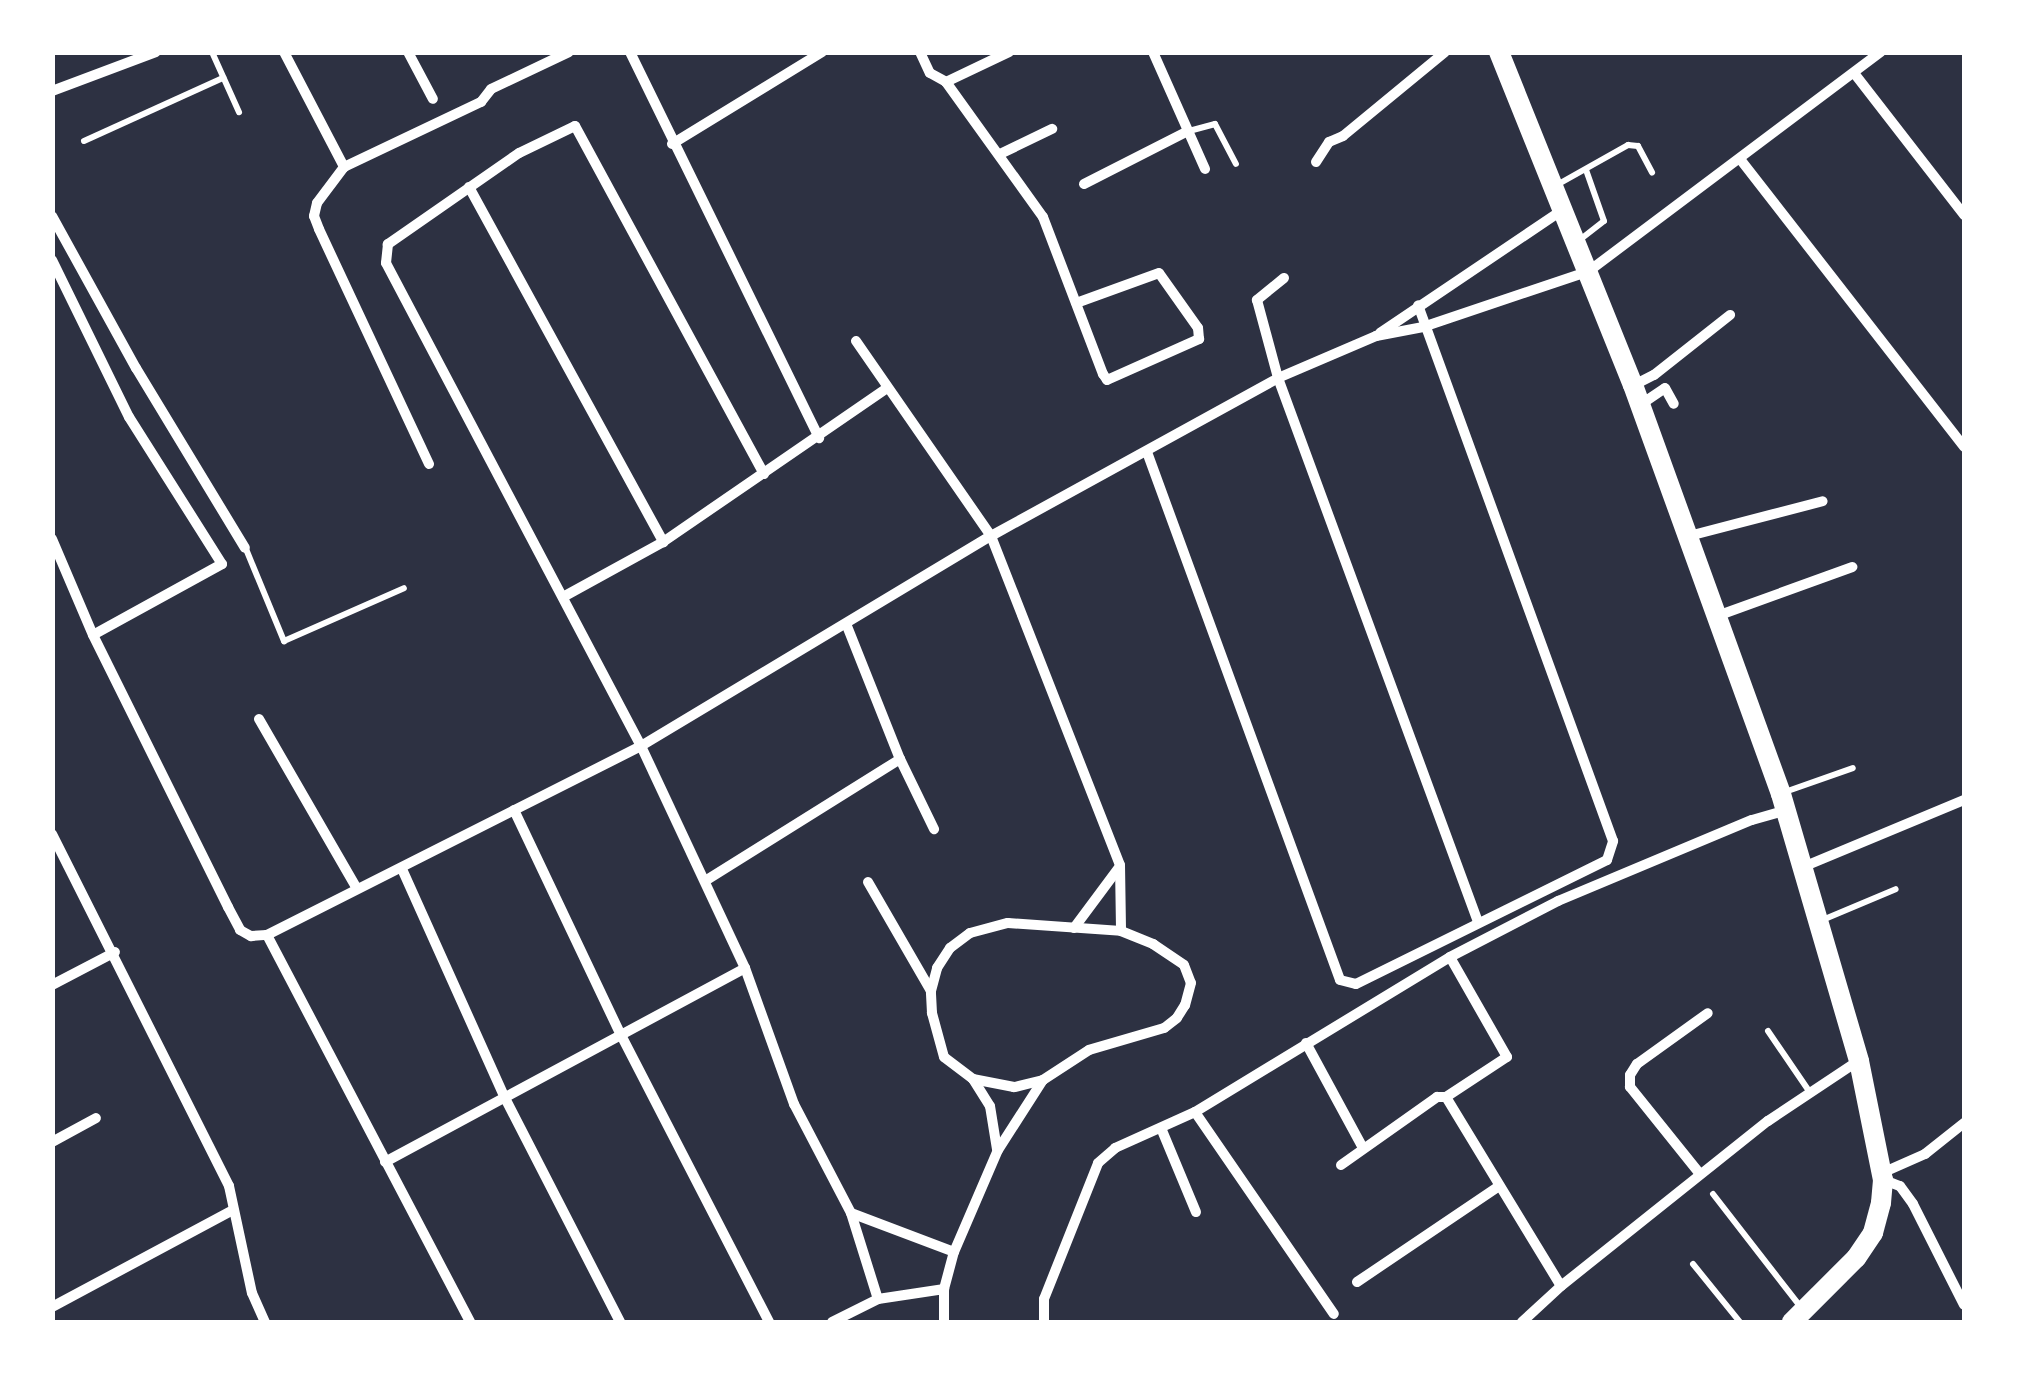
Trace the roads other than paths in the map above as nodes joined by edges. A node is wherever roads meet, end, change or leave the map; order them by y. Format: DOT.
graph roads {
  1 [pos="156,52"];
  2 [pos="212,52"];
  3 [pos="284,52"];
  4 [pos="408,52"];
  5 [pos="569,52"];
  6 [pos="630,52"];
  7 [pos="822,52"];
  8 [pos="920,52"];
  9 [pos="1009,52"];
  10 [pos="1153,52"];
  11 [pos="1445,52"];
  12 [pos="1499,52"];
  13 [pos="1882,52"];
  14 [pos="1854,73"];
  15 [pos="223,78"];
  16 [pos="946,82"];
  17 [pos="52,90"];
  18 [pos="433,99"];
  19 [pos="239,112"];
  20 [pos="1052,129"];
  21 [pos="1188,132"];
  22 [pos="84,140"];
  23 [pos="672,144"];
  24 [pos="1000,154"];
  25 [pos="1740,160"];
  26 [pos="1316,162"];
  27 [pos="1236,164"];
  28 [pos="344,167"];
  29 [pos="1206,169"];
  30 [pos="1586,170"];
  31 [pos="1652,172"];
  32 [pos="1084,184"];
  33 [pos="1556,186"];
  34 [pos="469,188"];
  35 [pos="1564,208"];
  36 [pos="1964,215"];
  37 [pos="52,216"];
  38 [pos="1577,242"];
  39 [pos="52,260"];
  40 [pos="1588,270"];
  41 [pos="1284,278"];
  42 [pos="1076,303"];
  43 [pos="1418,305"];
  44 [pos="1730,315"];
  45 [pos="1423,327"];
  46 [pos="1376,336"];
  47 [pos="856,342"];
  48 [pos="1278,378"];
  49 [pos="886,389"];
  50 [pos="1636,395"];
  51 [pos="1674,404"];
  52 [pos="819,438"];
  53 [pos="1964,444"];
  54 [pos="1147,452"];
  55 [pos="430,464"];
  56 [pos="764,474"];
  57 [pos="1823,501"];
  58 [pos="991,536"];
  59 [pos="1688,537"];
  60 [pos="52,539"];
  61 [pos="663,542"];
  62 [pos="245,548"];
  63 [pos="1852,567"];
  64 [pos="404,588"];
  65 [pos="563,597"];
  66 [pos="1716,616"];
  67 [pos="847,626"];
  68 [pos="93,635"];
  69 [pos="259,719"];
  70 [pos="642,746"];
  71 [pos="900,758"];
  72 [pos="1853,768"];
  73 [pos="1964,800"];
  74 [pos="1784,803"];
  75 [pos="514,810"];
  76 [pos="934,829"];
  77 [pos="52,834"];
  78 [pos="1120,865"];
  79 [pos="1803,867"];
  80 [pos="402,869"];
  81 [pos="705,881"];
  82 [pos="868,882"];
  83 [pos="356,887"];
  84 [pos="1896,889"];
  85 [pos="1478,922"];
  86 [pos="1818,922"];
  87 [pos="1074,928"];
  88 [pos="1121,931"];
  89 [pos="267,935"];
  90 [pos="116,952"];
  91 [pos="1450,957"];
  92 [pos="745,968"];
  93 [pos="52,985"];
  94 [pos="931,991"];
  95 [pos="1708,1013"];
  96 [pos="1768,1031"];
  97 [pos="621,1035"];
  98 [pos="1306,1043"];
  99 [pos="1859,1061"];
  100 [pos="974,1078"];
  101 [pos="1043,1080"];
  102 [pos="1809,1091"];
  103 [pos="1446,1096"];
  104 [pos="504,1098"];
  105 [pos="1195,1112"];
  106 [pos="96,1118"];
  107 [pos="1964,1124"];
  108 [pos="1162,1128"];
  109 [pos="53,1140"];
  110 [pos="1363,1148"];
  111 [pos="998,1150"];
  112 [pos="384,1162"];
  113 [pos="1341,1165"];
  114 [pos="1700,1174"];
  115 [pos="1882,1176"];
  116 [pos="1498,1187"];
  117 [pos="1713,1194"];
  118 [pos="232,1210"];
  119 [pos="1196,1212"];
  120 [pos="850,1213"];
  121 [pos="954,1252"];
  122 [pos="1693,1264"];
  123 [pos="1358,1282"];
  124 [pos="1561,1286"];
  125 [pos="944,1288"];
  126 [pos="878,1299"];
  127 [pos="1964,1305"];
  128 [pos="52,1308"];
  129 [pos="1334,1314"];
  130 [pos="1798,1316"];
  131 [pos="265,1322"];
  132 [pos="470,1322"];
  133 [pos="620,1322"];
  134 [pos="769,1322"];
  135 [pos="832,1322"];
  136 [pos="944,1322"];
  137 [pos="1044,1322"];
  138 [pos="1522,1322"];
  139 [pos="1740,1322"];
  1 -- 17 [label="street"];
  2 -- 15 [label="lane"];
  3 -- 28 [label="street"];
  4 -- 18 [label="street"];
  5 -- 28 [label="street"];
  6 -- 23 [label="street"];
  7 -- 23 [label="street"];
  8 -- 16 [label="street"];
  9 -- 16 [label="street"];
  10 -- 21 [label="street"];
  11 -- 26 [label="street"];
  12 -- 33 [label="main road"];
  13 -- 14 [label="street"];
  14 -- 25 [label="street"];
  14 -- 36 [label="street"];
  15 -- 19 [label="lane"];
  15 -- 22 [label="lane"];
  16 -- 24 [label="street"];
  20 -- 24 [label="street"];
  21 -- 27 [label="lane"];
  21 -- 29 [label="street"];
  21 -- 32 [label="street"];
  23 -- 52 [label="street"];
  24 -- 42 [label="street"];
  25 -- 40 [label="street"];
  25 -- 53 [label="street"];
  28 -- 55 [label="street"];
  30 -- 31 [label="lane"];
  30 -- 33 [label="lane"];
  30 -- 38 [label="lane"];
  33 -- 35 [label="main road"];
  34 -- 56 [label="street"];
  34 -- 61 [label="street"];
  34 -- 65 [label="street"];
  35 -- 38 [label="main road"];
  35 -- 43 [label="street"];
  37 -- 62 [label="street"];
  38 -- 40 [label="main road"];
  39 -- 68 [label="street"];
  40 -- 45 [label="street"];
  40 -- 50 [label="main road"];
  41 -- 48 [label="street"];
  42 -- 42 [label="street"];
  43 -- 45 [label="street"];
  43 -- 46 [label="street"];
  44 -- 50 [label="street"];
  45 -- 46 [label="street"];
  45 -- 85 [label="street"];
  46 -- 48 [label="street"];
  47 -- 49 [label="street"];
  48 -- 54 [label="street"];
  48 -- 85 [label="street"];
  49 -- 52 [label="street"];
  49 -- 58 [label="street"];
  50 -- 51 [label="street"];
  50 -- 59 [label="main road"];
  52 -- 56 [label="street"];
  54 -- 58 [label="street"];
  54 -- 85 [label="street"];
  56 -- 61 [label="street"];
  57 -- 59 [label="street"];
  58 -- 67 [label="street"];
  58 -- 78 [label="street"];
  59 -- 66 [label="main road"];
  60 -- 68 [label="street"];
  61 -- 65 [label="street"];
  62 -- 64 [label="lane"];
  63 -- 66 [label="street"];
  65 -- 70 [label="street"];
  66 -- 74 [label="main road"];
  67 -- 70 [label="street"];
  67 -- 71 [label="street"];
  68 -- 89 [label="street"];
  69 -- 83 [label="street"];
  70 -- 75 [label="street"];
  70 -- 81 [label="street"];
  71 -- 76 [label="street"];
  71 -- 81 [label="street"];
  72 -- 74 [label="lane"];
  73 -- 79 [label="street"];
  74 -- 79 [label="main road"];
  74 -- 91 [label="street"];
  75 -- 80 [label="street"];
  75 -- 97 [label="street"];
  77 -- 90 [label="street"];
  78 -- 87 [label="street"];
  78 -- 88 [label="street"];
  79 -- 86 [label="main road"];
  80 -- 83 [label="street"];
  80 -- 104 [label="street"];
  81 -- 92 [label="street"];
  82 -- 94 [label="street"];
  83 -- 89 [label="street"];
  84 -- 86 [label="lane"];
  86 -- 99 [label="main road"];
  87 -- 88 [label="street"];
  87 -- 94 [label="street"];
  88 -- 101 [label="street"];
  89 -- 112 [label="street"];
  90 -- 93 [label="street"];
  90 -- 118 [label="street"];
  91 -- 98 [label="street"];
  91 -- 103 [label="street"];
  92 -- 97 [label="street"];
  92 -- 120 [label="street"];
  94 -- 100 [label="street"];
  95 -- 114 [label="street"];
  96 -- 102 [label="lane"];
  97 -- 104 [label="street"];
  97 -- 134 [label="street"];
  98 -- 105 [label="street"];
  98 -- 110 [label="street"];
  99 -- 102 [label="street"];
  99 -- 115 [label="main road"];
  100 -- 101 [label="street"];
  100 -- 111 [label="street"];
  101 -- 111 [label="street"];
  102 -- 114 [label="street"];
  103 -- 110 [label="street"];
  103 -- 116 [label="street"];
  104 -- 112 [label="street"];
  104 -- 133 [label="street"];
  105 -- 108 [label="street"];
  105 -- 129 [label="street"];
  106 -- 109 [label="street"];
  107 -- 115 [label="street"];
  108 -- 119 [label="street"];
  108 -- 137 [label="street"];
  110 -- 113 [label="street"];
  111 -- 121 [label="street"];
  112 -- 132 [label="street"];
  114 -- 124 [label="street"];
  115 -- 127 [label="street"];
  115 -- 130 [label="main road"];
  116 -- 123 [label="street"];
  116 -- 124 [label="street"];
  117 -- 130 [label="lane"];
  118 -- 128 [label="street"];
  118 -- 131 [label="street"];
  120 -- 121 [label="street"];
  120 -- 126 [label="street"];
  121 -- 125 [label="street"];
  122 -- 139 [label="lane"];
  124 -- 138 [label="street"];
  125 -- 126 [label="street"];
  125 -- 136 [label="street"];
  126 -- 135 [label="street"];
}
